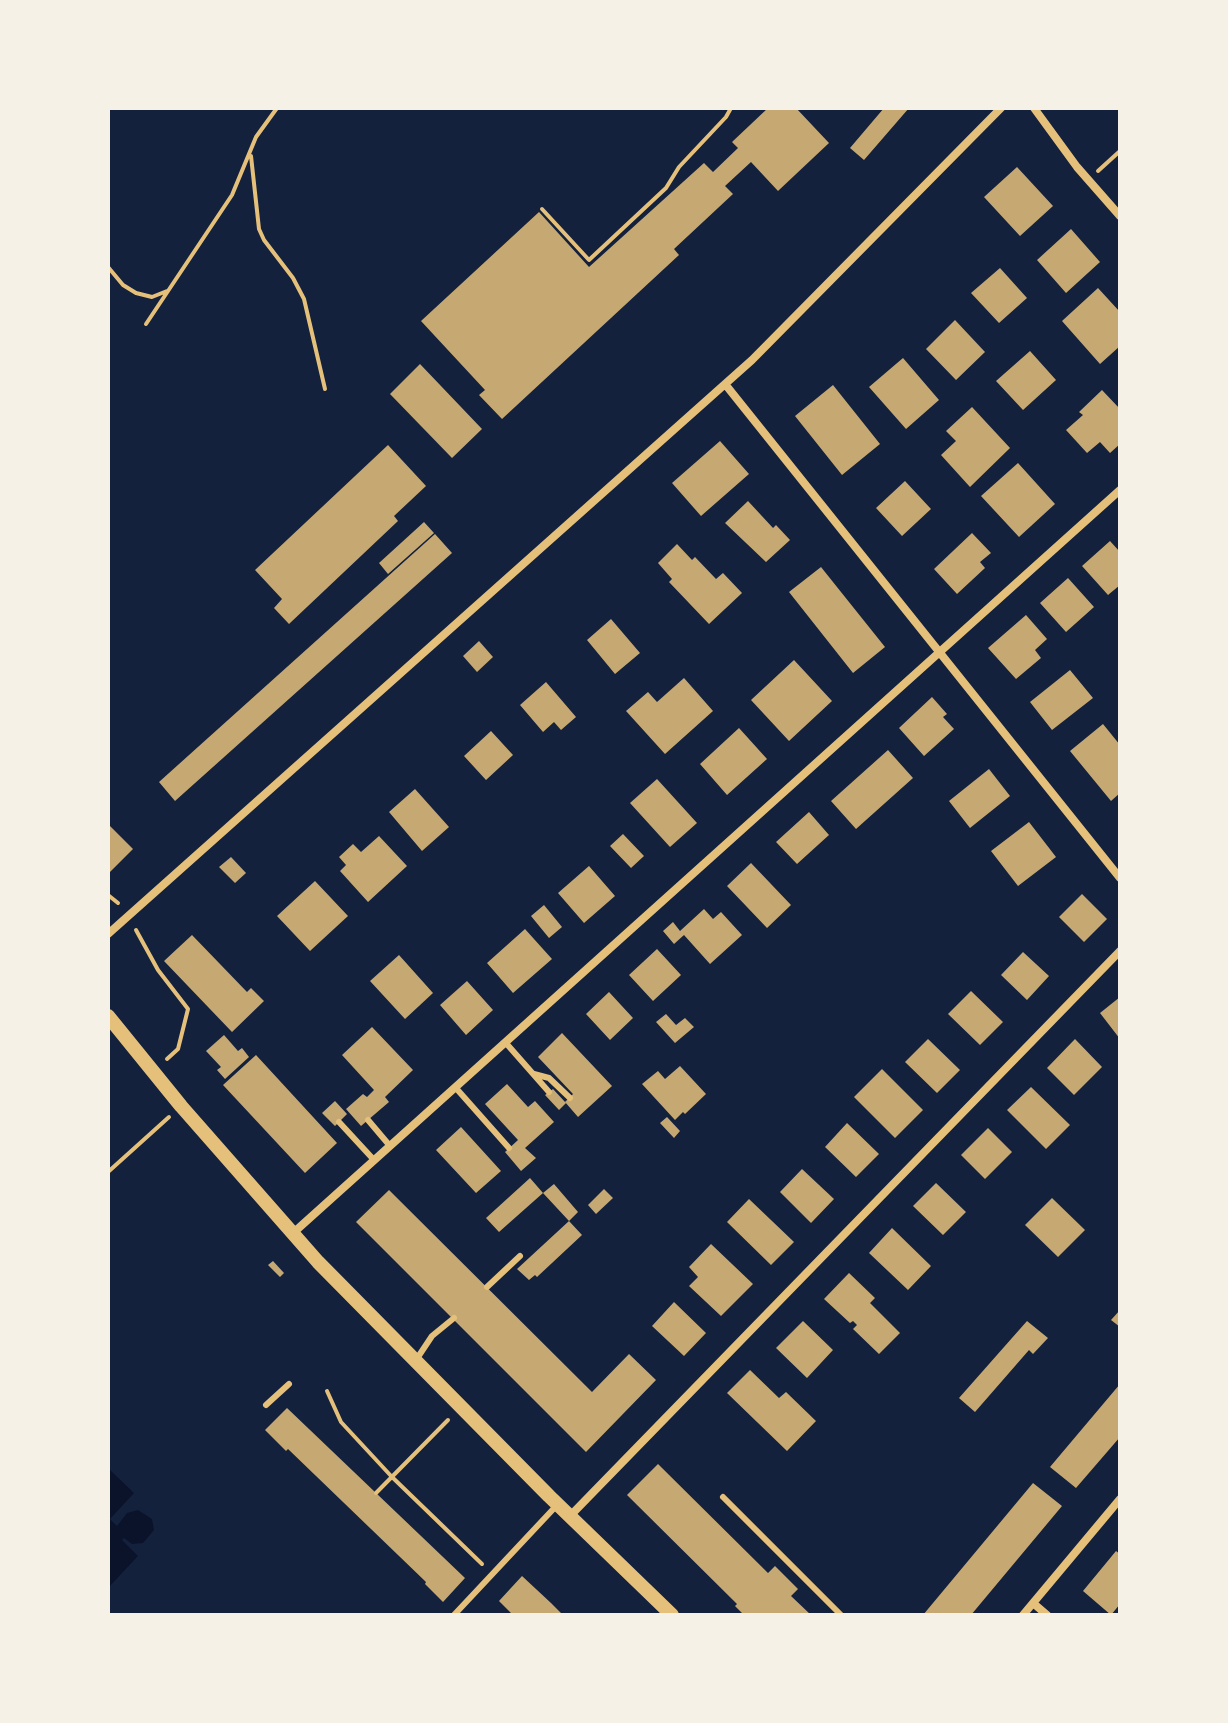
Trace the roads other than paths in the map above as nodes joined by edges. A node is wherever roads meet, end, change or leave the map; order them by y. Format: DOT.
graph roads {
  1 [pos="1001,108"];
  2 [pos="1034,108"];
  3 [pos="1120,216"];
  4 [pos="725,384"];
  5 [pos="1120,490"];
  6 [pos="940,653"];
  7 [pos="1120,878"];
  8 [pos="108,934"];
  9 [pos="1120,951"];
  10 [pos="108,1016"];
  11 [pos="505,1042"];
  12 [pos="533,1074"];
  13 [pos="455,1087"];
  14 [pos="549,1092"];
  15 [pos="570,1098"];
  16 [pos="368,1120"];
  17 [pos="339,1122"];
  18 [pos="390,1146"];
  19 [pos="509,1148"];
  20 [pos="374,1160"];
  21 [pos="292,1234"];
  22 [pos="520,1256"];
  23 [pos="487,1287"];
  24 [pos="454,1318"];
  25 [pos="415,1360"];
  26 [pos="289,1384"];
  27 [pos="266,1405"];
  28 [pos="723,1497"];
  29 [pos="1120,1499"];
  30 [pos="558,1504"];
  31 [pos="570,1516"];
  32 [pos="1033,1603"];
  33 [pos="454,1615"];
  34 [pos="672,1615"];
  35 [pos="841,1615"];
  36 [pos="1023,1615"];
  37 [pos="1047,1615"];
  1 -- 4 [label="street"];
  2 -- 3 [label="street"];
  4 -- 6 [label="street"];
  4 -- 8 [label="street"];
  5 -- 6 [label="street"];
  6 -- 7 [label="street"];
  6 -- 11 [label="street"];
  9 -- 31 [label="street"];
  10 -- 21 [label="street"];
  11 -- 12 [label="lane"];
  11 -- 13 [label="street"];
  12 -- 14 [label="lane"];
  12 -- 15 [label="lane"];
  13 -- 18 [label="street"];
  13 -- 19 [label="lane"];
  16 -- 18 [label="lane"];
  17 -- 20 [label="lane"];
  18 -- 20 [label="street"];
  20 -- 21 [label="street"];
  21 -- 25 [label="street"];
  22 -- 23 [label="lane"];
  24 -- 25 [label="lane"];
  25 -- 30 [label="street"];
  26 -- 27 [label="lane"];
  28 -- 35 [label="lane"];
  29 -- 32 [label="street"];
  30 -- 31 [label="street"];
  30 -- 33 [label="lane"];
  31 -- 34 [label="street"];
  32 -- 36 [label="street"];
  32 -- 37 [label="street"];
}
